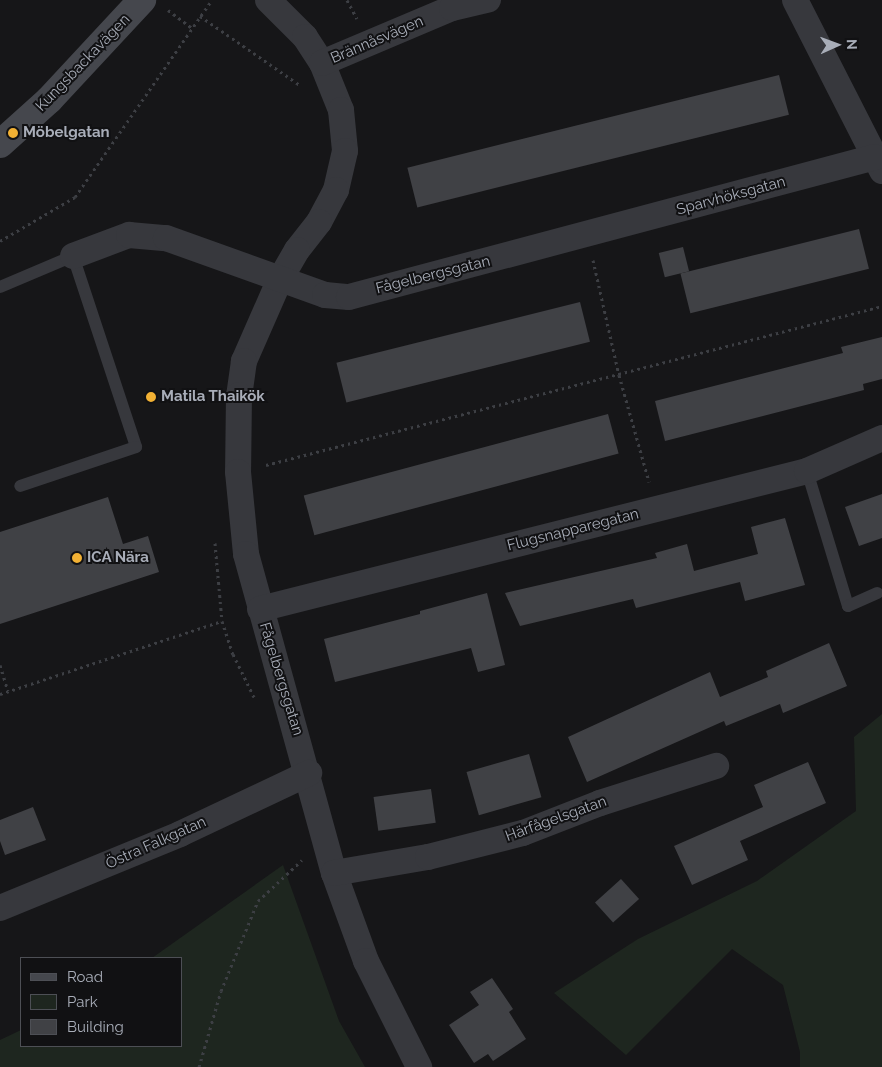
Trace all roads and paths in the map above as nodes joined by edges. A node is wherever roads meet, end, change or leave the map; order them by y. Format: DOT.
graph roads {
  1 [pos="212,0"];
  2 [pos="268,0"];
  3 [pos="488,0"];
  4 [pos="795,0"];
  5 [pos="153,3"];
  6 [pos="200,16"];
  7 [pos="192,28"];
  8 [pos="322,63"];
  9 [pos="306,90"];
  10 [pos="0,144"];
  11 [pos="878,164"];
  12 [pos="588,235"];
  13 [pos="0,241"];
  14 [pos="73,256"];
  15 [pos="280,279"];
  16 [pos="0,287"];
  17 [pos="882,306"];
  18 [pos="619,375"];
  19 [pos="882,438"];
  20 [pos="807,470"];
  21 [pos="238,472"];
  22 [pos="20,486"];
  23 [pos="656,508"];
  24 [pos="215,539"];
  25 [pos="877,593"];
  26 [pos="260,610"];
  27 [pos="222,621"];
  28 [pos="0,665"];
  29 [pos="8,691"];
  30 [pos="0,694"];
  31 [pos="258,704"];
  32 [pos="716,766"];
  33 [pos="309,772"];
  34 [pos="308,866"];
  35 [pos="334,873"];
  36 [pos="0,908"];
  37 [pos="199,1067"];
  38 [pos="419,1067"];
  1 -- 6 [label="path"];
  2 -- 8 [label="street, Fågelbergsgatan"];
  3 -- 8 [label="street, Brännåsvägen"];
  4 -- 11 [label="street, Sparvhöksgatan"];
  5 -- 7 [label="path"];
  5 -- 10 [label="street, Kungsbackavägen"];
  6 -- 7 [label="path"];
  6 -- 9 [label="path"];
  7 -- 13 [label="path"];
  8 -- 15 [label="street, Fågelbergsgatan"];
  11 -- 12 [label="street, Sparvhöksgatan"];
  12 -- 15 [label="street, Fågelbergsgatan"];
  12 -- 18 [label="path"];
  14 -- 15 [label="street, Fågelbergsgatan"];
  14 -- 16 [label="lane, Fågelbergsgatan"];
  14 -- 22 [label="lane"];
  15 -- 21 [label="street, Fågelbergsgatan"];
  17 -- 18 [label="path"];
  18 -- 21 [label="path"];
  18 -- 23 [label="path"];
  19 -- 20 [label="street, Flugsnapparegatan"];
  20 -- 23 [label="street, Flugsnapparegatan"];
  20 -- 25 [label="lane"];
  21 -- 26 [label="street, Fågelbergsgatan"];
  23 -- 26 [label="street, Flugsnapparegatan"];
  24 -- 27 [label="path"];
  26 -- 33 [label="street, Fågelbergsgatan"];
  27 -- 29 [label="path"];
  27 -- 31 [label="path"];
  28 -- 29 [label="path"];
  29 -- 30 [label="path"];
  32 -- 35 [label="street, Härfågelsgatan"];
  33 -- 35 [label="street, Fågelbergsgatan"];
  33 -- 36 [label="street, Östra Falkgatan"];
  34 -- 37 [label="path"];
  35 -- 38 [label="street, Fågelbergsgatan"];
}
